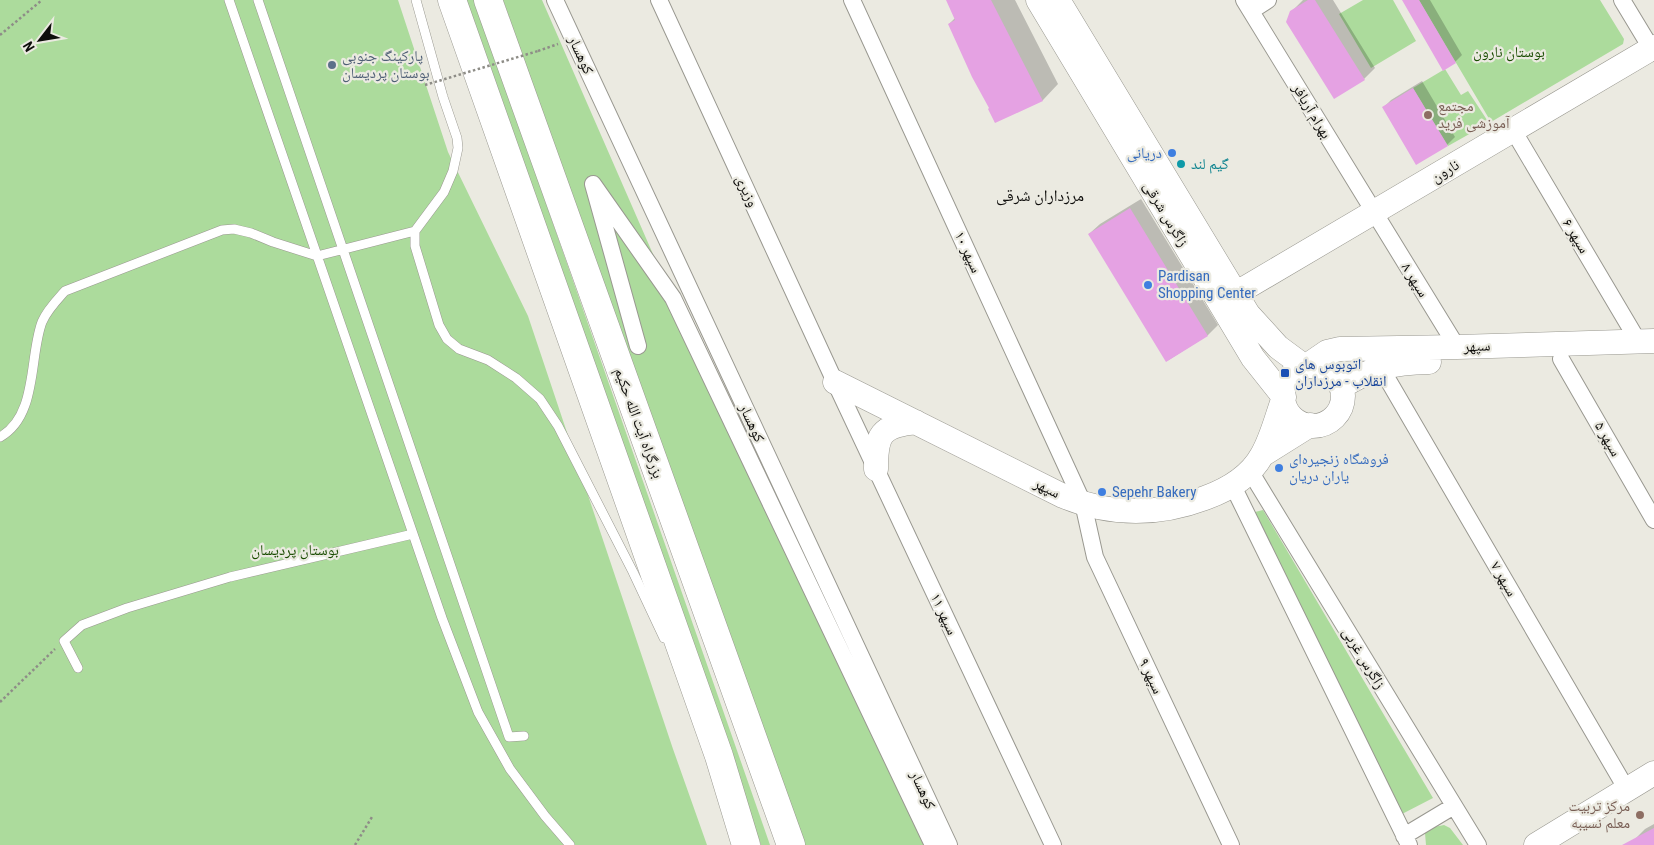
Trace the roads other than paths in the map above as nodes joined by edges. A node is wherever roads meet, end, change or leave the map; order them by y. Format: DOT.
graph roads {
  1 [pos="229,0"];
  2 [pos="258,0"];
  3 [pos="416,0"];
  4 [pos="452,0"];
  5 [pos="488,0"];
  6 [pos="556,0"];
  7 [pos="658,0"];
  8 [pos="852,0"];
  9 [pos="1038,0"];
  10 [pos="1058,0"];
  11 [pos="1268,0"];
  12 [pos="1622,0"];
  13 [pos="1247,5"];
  14 [pos="1653,50"];
  15 [pos="1513,130"];
  16 [pos="1374,212"];
  17 [pos="415,231"];
  18 [pos="342,249"];
  19 [pos="317,256"];
  20 [pos="1235,294"];
  21 [pos="1270,339"];
  22 [pos="638,346"];
  23 [pos="1647,349"];
  24 [pos="1557,351"];
  25 [pos="1460,354"];
  26 [pos="1253,358"];
  27 [pos="1377,358"];
  28 [pos="1305,367"];
  29 [pos="835,382"];
  30 [pos="1341,388"];
  31 [pos="1284,397"];
  32 [pos="916,422"];
  33 [pos="1310,425"];
  34 [pos="0,437"];
  35 [pos="876,469"];
  36 [pos="1248,471"];
  37 [pos="1083,503"];
  38 [pos="1654,520"];
  39 [pos="413,534"];
  40 [pos="670,651"];
  41 [pos="78,668"];
  42 [pos="678,668"];
  43 [pos="524,736"];
  44 [pos="719,756"];
  45 [pos="1654,773"];
  46 [pos="1627,790"];
  47 [pos="1454,806"];
  48 [pos="1406,840"];
  49 [pos="570,845"];
  50 [pos="746,845"];
  51 [pos="791,845"];
  52 [pos="933,845"];
  53 [pos="949,845"];
  54 [pos="1052,845"];
  55 [pos="1231,845"];
  56 [pos="1478,845"];
  57 [pos="1536,845"];
  1 -- 19 [label="lane"];
  2 -- 18 [label="lane"];
  3 -- 17 [label="lane"];
  4 -- 44 [label="highway"];
  5 -- 51 [label="highway, بزرگراه آیت الله حکیم"];
  6 -- 53 [label="street, کوهسار"];
  7 -- 29 [label="street, وزیری"];
  8 -- 37 [label="street, سپهر ۱۰"];
  9 -- 26 [label="street, زاگرس شرقی"];
  10 -- 20 [label="street, زاگرس شرقی"];
  11 -- 13 [label="street"];
  12 -- 14 [label="street"];
  13 -- 16 [label="street, بهرام آریافر"];
  14 -- 15 [label="street, نارون"];
  15 -- 16 [label="street, نارون"];
  15 -- 23 [label="street, سپهر ۶"];
  16 -- 20 [label="street, نارون"];
  16 -- 25 [label="street, سپهر ۸"];
  17 -- 18 [label="lane"];
  17 -- 40 [label="lane"];
  18 -- 19 [label="lane"];
  18 -- 43 [label="lane"];
  19 -- 34 [label="lane"];
  19 -- 39 [label="lane"];
  20 -- 21 [label="street, زاگرس شرقی"];
  21 -- 26 [label="street"];
  21 -- 28 [label="street, زاگرس شرقی"];
  22 -- 52 [label="street"];
  23 -- 24 [label="street, سپهر"];
  24 -- 25 [label="street, سپهر"];
  24 -- 38 [label="street, سپهر ۵"];
  25 -- 27 [label="street, سپهر"];
  26 -- 31 [label="street, زاگرس شرقی"];
  27 -- 28 [label="street, سپهر"];
  27 -- 30 [label="street, سپهر"];
  27 -- 46 [label="street, سپهر ۷"];
  28 -- 30 [label="street"];
  28 -- 31 [label="street"];
  29 -- 32 [label="street, سپهر"];
  29 -- 35 [label="street, سپهر ۱۱"];
  30 -- 33 [label="street"];
  31 -- 33 [label="street"];
  31 -- 36 [label="street"];
  32 -- 35 [label="street"];
  32 -- 37 [label="street, سپهر"];
  33 -- 36 [label="street, سپهر"];
  35 -- 54 [label="street, سپهر ۱۱"];
  36 -- 37 [label="street, سپهر"];
  36 -- 47 [label="street, زاگرس غربی"];
  36 -- 48 [label="street"];
  37 -- 55 [label="street, سپهر ۹"];
  39 -- 41 [label="lane"];
  39 -- 49 [label="lane"];
  42 -- 44 [label="lane"];
  44 -- 50 [label="highway"];
  45 -- 46 [label="street"];
  46 -- 57 [label="street"];
  47 -- 48 [label="street"];
  47 -- 56 [label="street, زاگرس غربی"];
}
